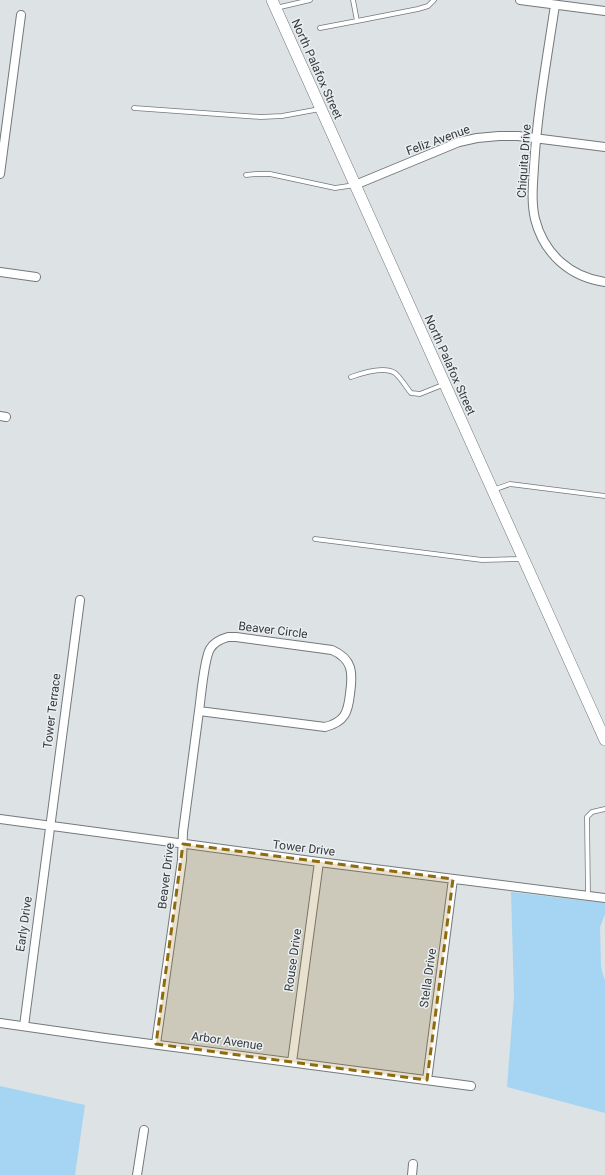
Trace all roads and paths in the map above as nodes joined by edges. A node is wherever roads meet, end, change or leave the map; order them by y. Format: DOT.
graph roads {
  1 [pos="310,0"];
  2 [pos="353,0"];
  3 [pos="434,0"];
  4 [pos="520,0"];
  5 [pos="274,4"];
  6 [pos="555,5"];
  7 [pos="605,11"];
  8 [pos="21,15"];
  9 [pos="357,22"];
  10 [pos="320,28"];
  11 [pos="134,108"];
  12 [pos="321,109"];
  13 [pos="536,139"];
  14 [pos="605,147"];
  15 [pos="0,174"];
  16 [pos="246,175"];
  17 [pos="355,185"];
  18 [pos="0,272"];
  19 [pos="36,277"];
  20 [pos="605,282"];
  21 [pos="351,377"];
  22 [pos="445,384"];
  23 [pos="492,490"];
  24 [pos="605,496"];
  25 [pos="315,539"];
  26 [pos="524,559"];
  27 [pos="80,600"];
  28 [pos="199,711"];
  29 [pos="605,740"];
  30 [pos="605,809"];
  31 [pos="0,819"];
  32 [pos="50,825"];
  33 [pos="183,844"];
  34 [pos="319,862"];
  35 [pos="453,879"];
  36 [pos="588,896"];
  37 [pos="605,898"];
  38 [pos="0,1023"];
  39 [pos="24,1026"];
  40 [pos="156,1044"];
  41 [pos="292,1062"];
  42 [pos="427,1080"];
  43 [pos="471,1086"];
  44 [pos="144,1130"];
  45 [pos="413,1164"];
  46 [pos="138,1175"];
  47 [pos="412,1175"];
  1 -- 5 [label="lane"];
  2 -- 9 [label="lane"];
  3 -- 9 [label="lane"];
  4 -- 6 [label="street"];
  5 -- 12 [label="main road, North Palafox Street"];
  6 -- 7 [label="street"];
  6 -- 13 [label="street, Chiquita Drive"];
  8 -- 15 [label="street"];
  9 -- 10 [label="lane"];
  11 -- 12 [label="lane"];
  12 -- 17 [label="main road, North Palafox Street"];
  13 -- 14 [label="street, Feliz Avenue"];
  13 -- 17 [label="street, Feliz Avenue"];
  13 -- 20 [label="street, Chiquita Drive"];
  16 -- 17 [label="lane"];
  17 -- 22 [label="main road, North Palafox Street"];
  18 -- 19 [label="street"];
  21 -- 22 [label="lane"];
  22 -- 23 [label="main road, North Palafox Street"];
  23 -- 24 [label="lane"];
  23 -- 26 [label="main road, North Palafox Street"];
  25 -- 26 [label="lane"];
  26 -- 29 [label="main road, North Palafox Street"];
  27 -- 32 [label="street, Tower Terrace"];
  28 -- 28 [label="street, Beaver Circle"];
  28 -- 33 [label="street, Beaver Drive"];
  30 -- 36 [label="lane"];
  31 -- 32 [label="street, Tower Drive"];
  32 -- 33 [label="street, Tower Drive"];
  32 -- 39 [label="street, Early Drive"];
  33 -- 34 [label="street, Tower Drive"];
  33 -- 40 [label="street, Beaver Drive"];
  34 -- 35 [label="street, Tower Drive"];
  34 -- 41 [label="street, Rouse Drive"];
  35 -- 36 [label="street, Tower Drive"];
  35 -- 42 [label="street, Stella Drive"];
  36 -- 37 [label="street, Tower Drive"];
  38 -- 39 [label="street, Arbor Avenue"];
  39 -- 40 [label="street, Arbor Avenue"];
  40 -- 41 [label="street, Arbor Avenue"];
  41 -- 42 [label="street, Arbor Avenue"];
  42 -- 43 [label="street, Arbor Avenue"];
  44 -- 46 [label="street"];
  45 -- 47 [label="street"];
}
